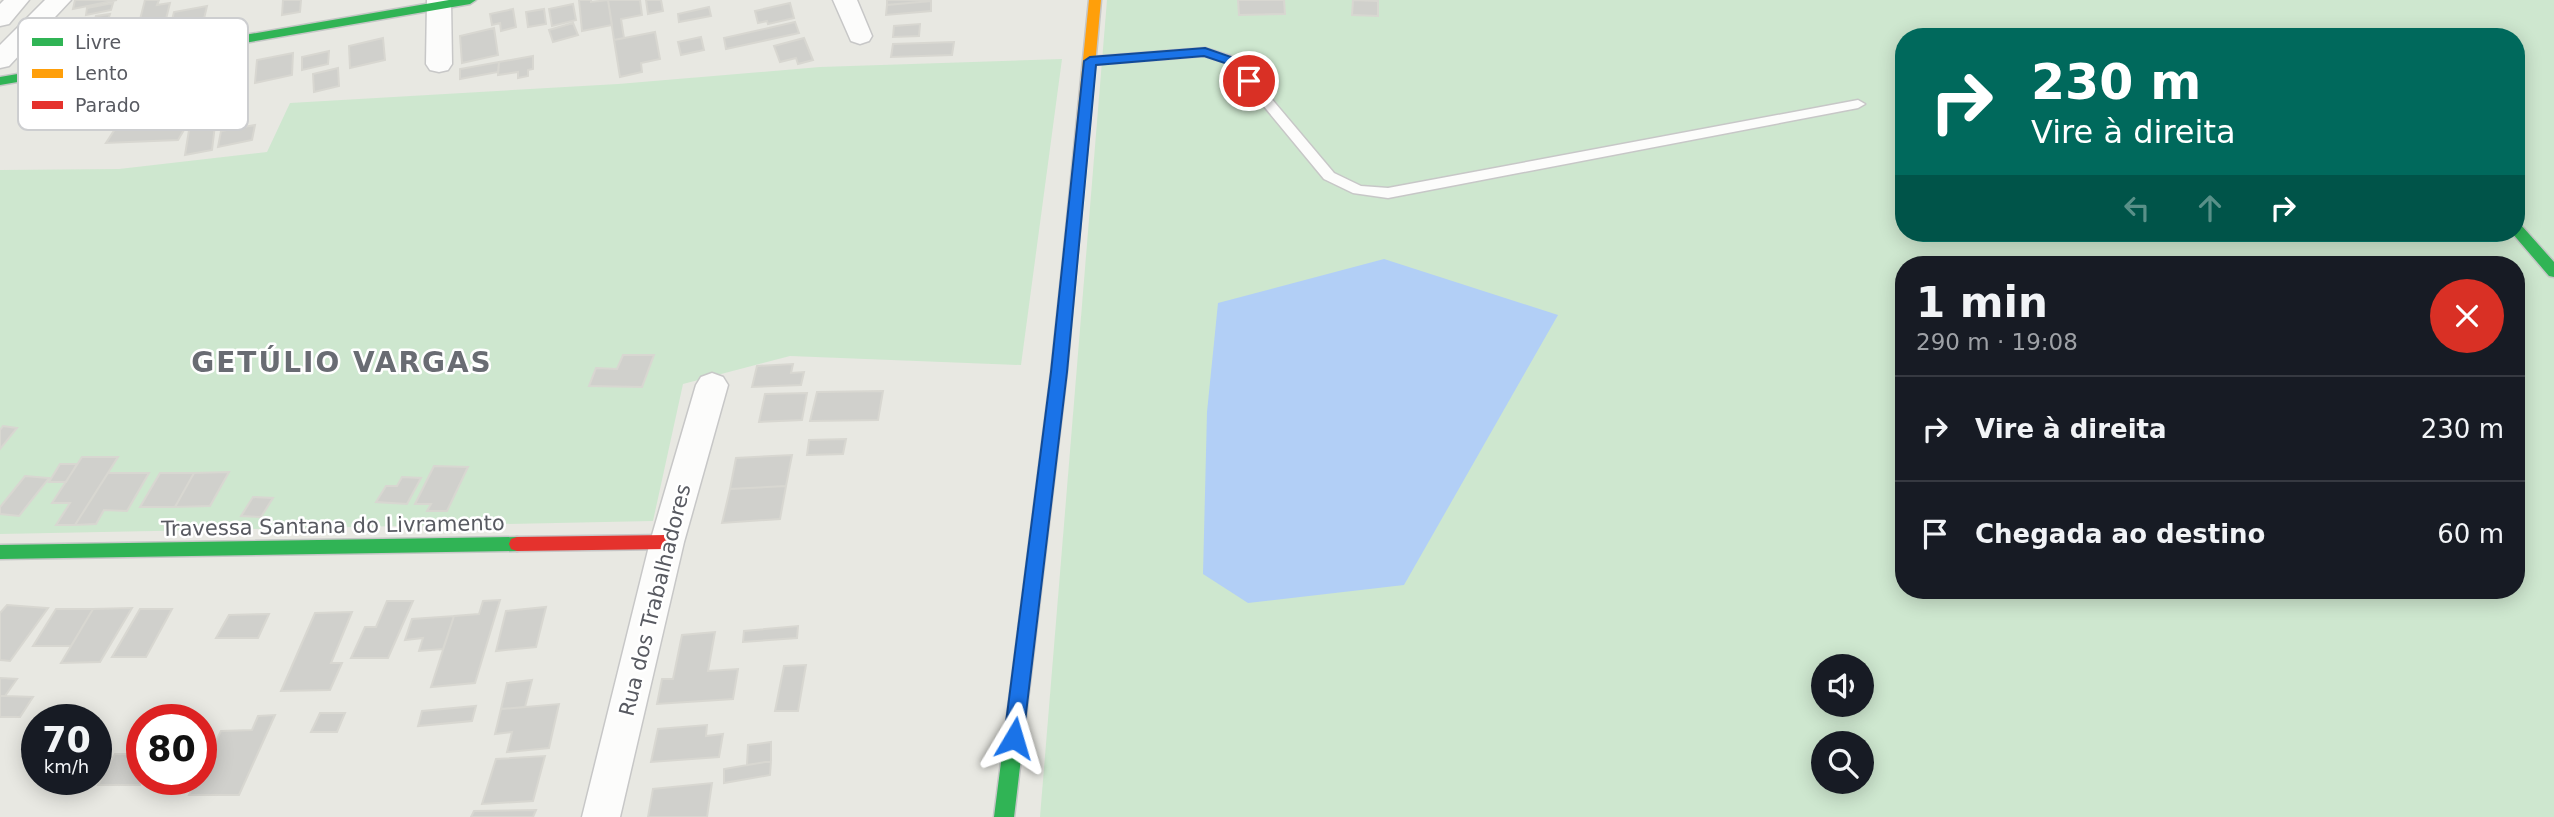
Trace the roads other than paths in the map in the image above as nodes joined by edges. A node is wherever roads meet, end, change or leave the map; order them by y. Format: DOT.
graph roads {
  1 [pos="17,0"];
  2 [pos="59,0"];
  3 [pos="470,0"];
  4 [pos="845,0"];
  5 [pos="1095,0"];
  6 [pos="439,3"];
  7 [pos="42,18"];
  8 [pos="0,19"];
  9 [pos="18,26"];
  10 [pos="0,27"];
  11 [pos="860,36"];
  12 [pos="248,37"];
  13 [pos="18,42"];
  14 [pos="0,60"];
  15 [pos="1090,61"];
  16 [pos="439,64"];
  17 [pos="18,78"];
  18 [pos="0,81"];
  19 [pos="1858,104"];
  20 [pos="2525,238"];
  21 [pos="2554,272"];
  22 [pos="712,385"];
  23 [pos="667,542"];
  24 [pos="0,552"];
  25 [pos="601,817"];
  26 [pos="1004,817"];
  1 -- 8 [label="street"];
  2 -- 7 [label="street"];
  3 -- 6 [label="main road"];
  4 -- 11 [label="street"];
  5 -- 15 [label="main road"];
  6 -- 12 [label="main road"];
  6 -- 16 [label="street"];
  9 -- 10 [label="street"];
  13 -- 14 [label="street"];
  15 -- 19 [label="lane"];
  15 -- 26 [label="main road"];
  17 -- 18 [label="main road"];
  20 -- 21 [label="main road"];
  22 -- 23 [label="street, Rua dos Trabalhadores"];
  23 -- 24 [label="main road, Travessa Santana do Livramento"];
  23 -- 25 [label="street, Rua dos Trabalhadores"];
}
